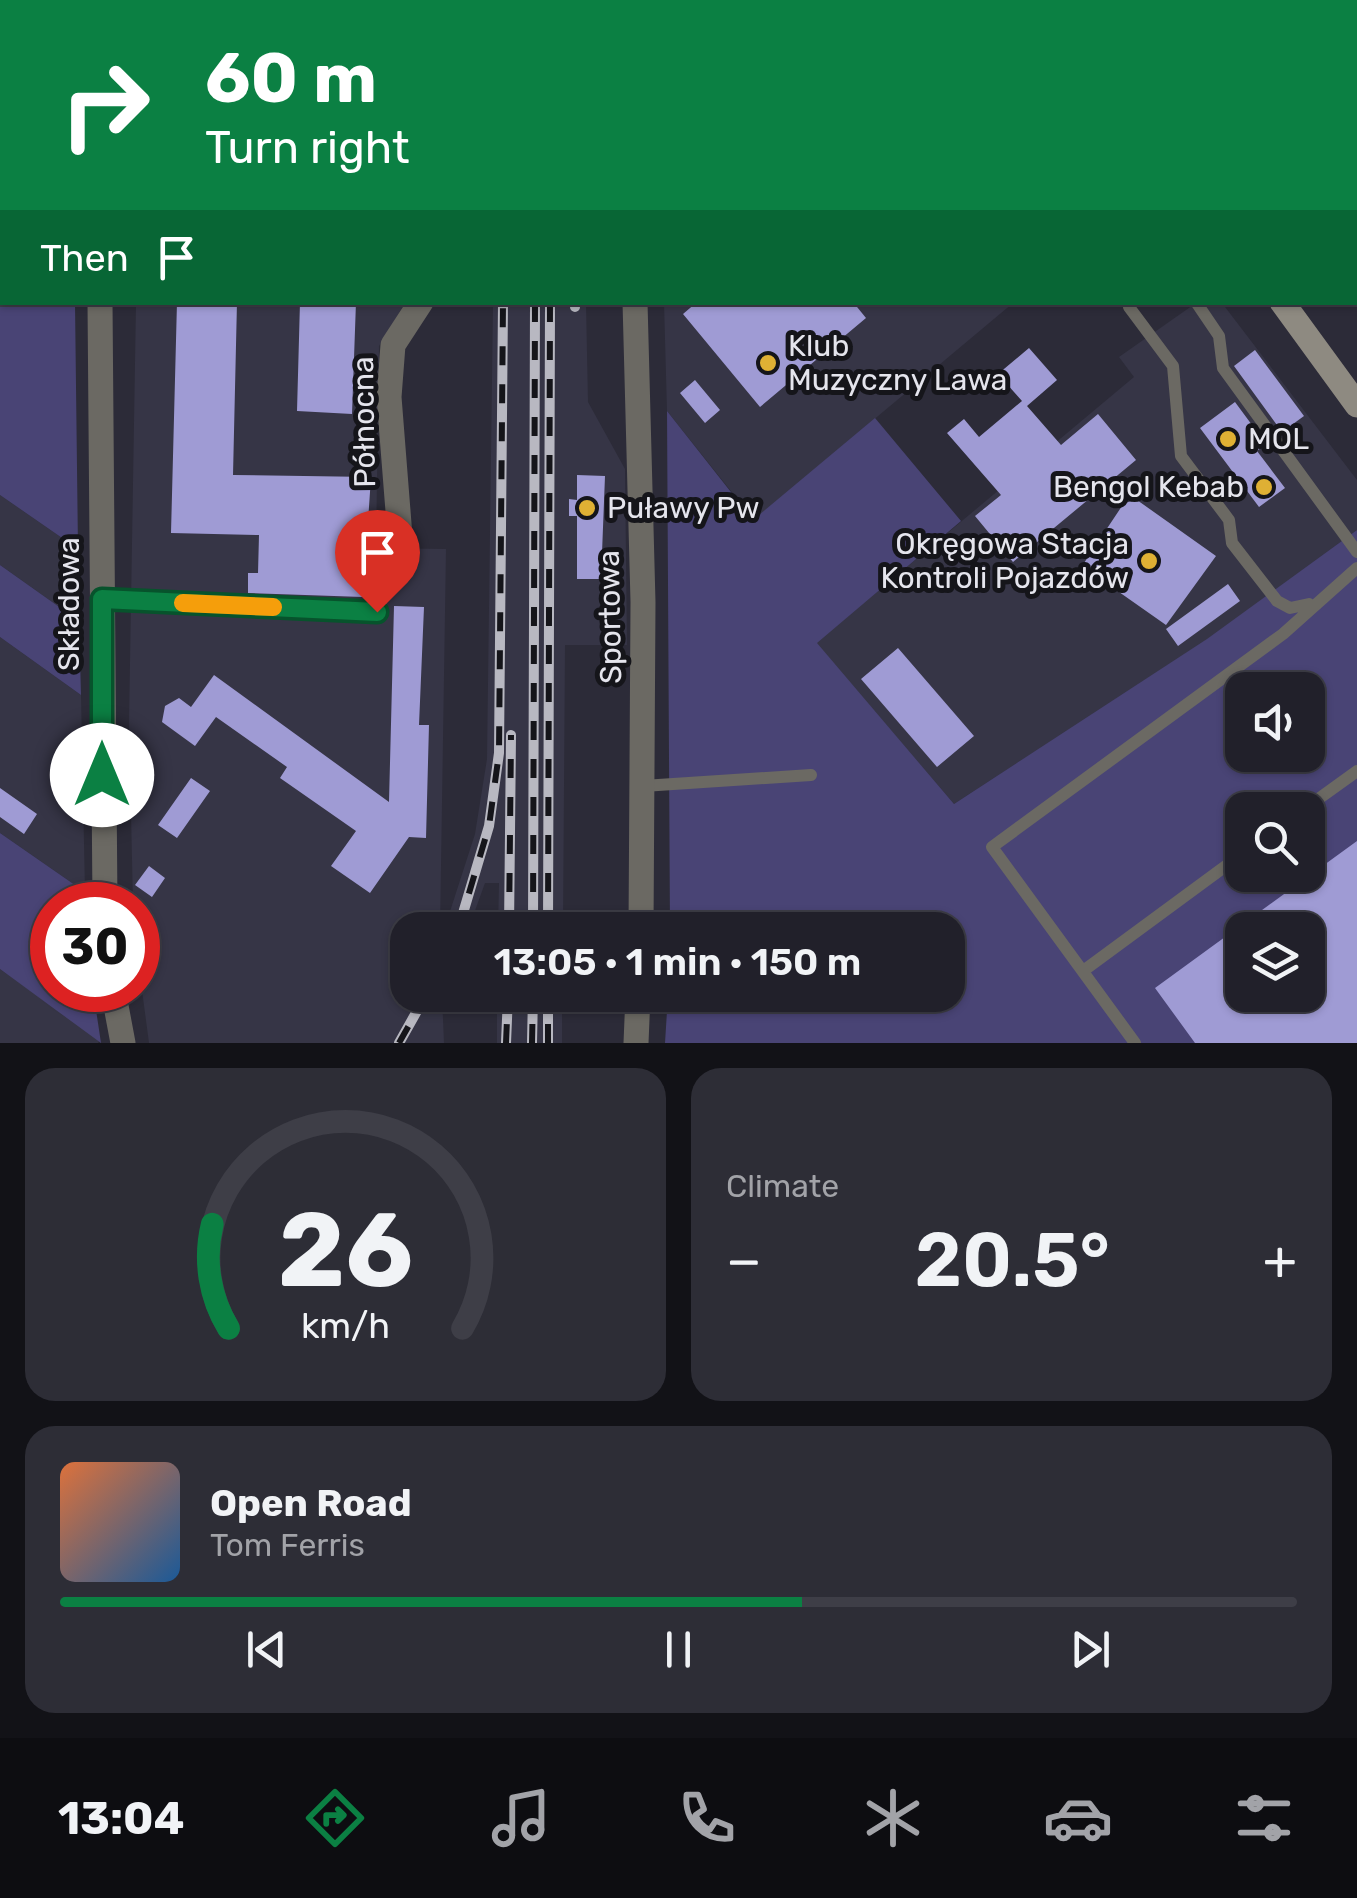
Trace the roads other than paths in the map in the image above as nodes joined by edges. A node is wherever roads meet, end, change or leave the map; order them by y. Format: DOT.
graph roads {
  1 [pos="100,305"];
  2 [pos="419,305"];
  3 [pos="635,305"];
  4 [pos="1132,305"];
  5 [pos="1198,305"];
  6 [pos="1284,305"];
  7 [pos="1357,405"];
  8 [pos="401,549"];
  9 [pos="1357,552"];
  10 [pos="1357,568"];
  11 [pos="102,599"];
  12 [pos="1312,604"];
  13 [pos="1357,770"];
  14 [pos="811,776"];
  15 [pos="643,786"];
  16 [pos="1325,794"];
  17 [pos="1225,867"];
  18 [pos="105,882"];
  19 [pos="641,912"];
  20 [pos="1083,971"];
  21 [pos="117,1012"];
  22 [pos="637,1012"];
  23 [pos="123,1043"];
  24 [pos="636,1043"];
  25 [pos="1135,1043"];
  1 -- 11 [label="street, Składowa"];
  2 -- 8 [label="street, Północna"];
  3 -- 15 [label="street, Sportowa"];
  4 -- 12 [label="lane"];
  5 -- 9 [label="lane"];
  6 -- 7 [label="main road"];
  8 -- 11 [label="lane"];
  10 -- 12 [label="lane"];
  11 -- 18 [label="street, Składowa"];
  12 -- 20 [label="lane"];
  13 -- 16 [label="lane"];
  14 -- 15 [label="lane"];
  15 -- 19 [label="street, Sportowa"];
  17 -- 20 [label="lane"];
  20 -- 25 [label="lane"];
  21 -- 23 [label="street"];
  22 -- 24 [label="street"];
}
